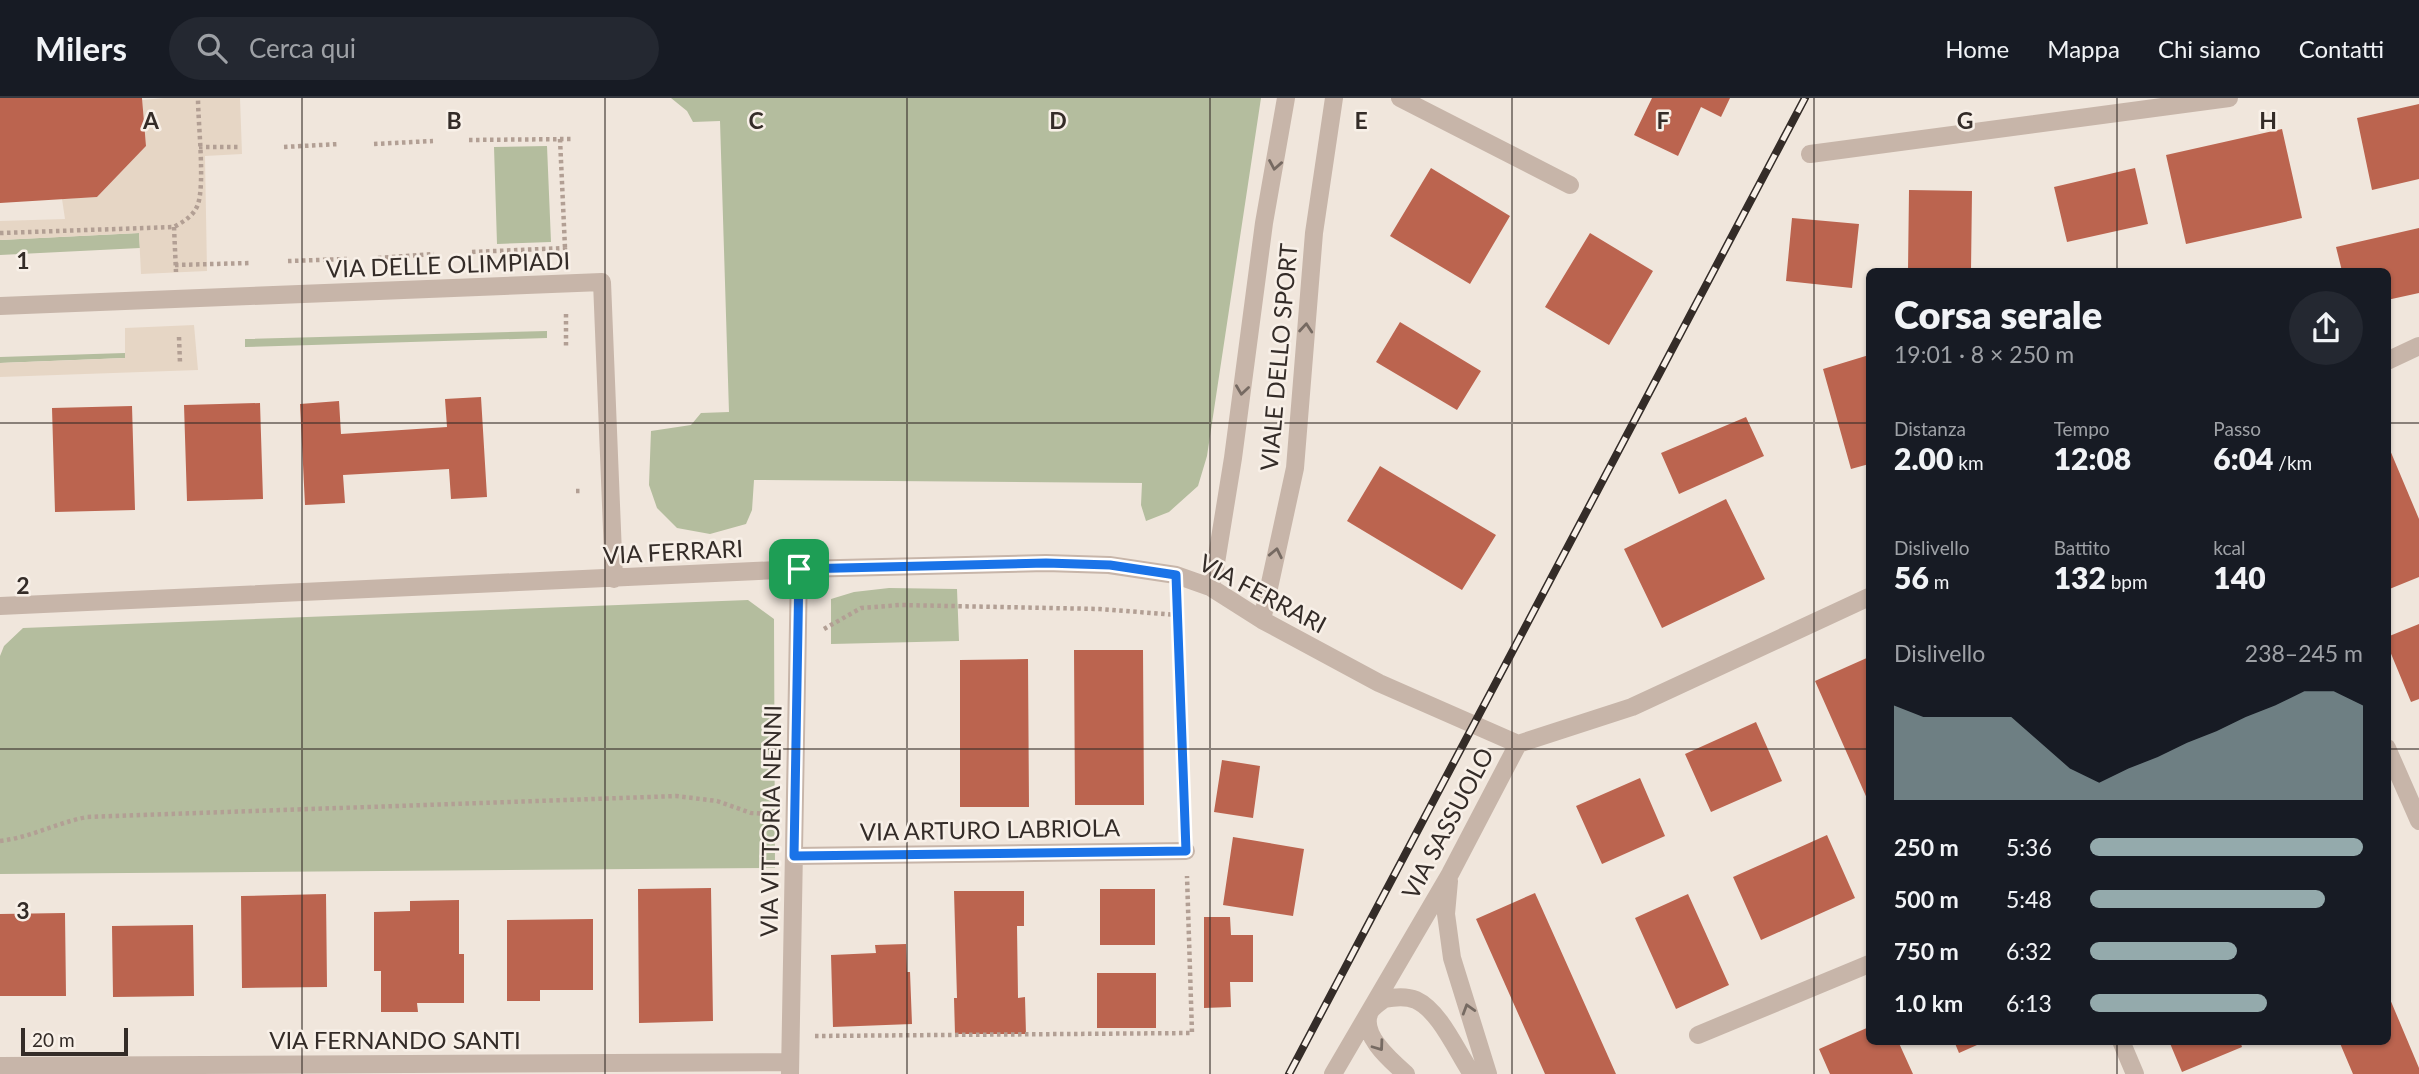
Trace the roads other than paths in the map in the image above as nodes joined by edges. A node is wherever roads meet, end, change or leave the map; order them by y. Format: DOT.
graph roads {
  1 [pos="1286,98"];
  2 [pos="1334,98"];
  3 [pos="1400,98"];
  4 [pos="2230,98"];
  5 [pos="1810,154"];
  6 [pos="1570,185"];
  7 [pos="0,306"];
  8 [pos="2419,346"];
  9 [pos="2391,359"];
  10 [pos="799,569"];
  11 [pos="614,579"];
  12 [pos="1210,587"];
  13 [pos="1866,598"];
  14 [pos="0,606"];
  15 [pos="1262,620"];
  16 [pos="1518,744"];
  17 [pos="2391,757"];
  18 [pos="2419,821"];
  19 [pos="1186,851"];
  20 [pos="794,856"];
  21 [pos="1450,874"];
  22 [pos="1866,965"];
  23 [pos="1370,1010"];
  24 [pos="1698,1035"];
  25 [pos="2123,1045"];
  26 [pos="0,1066"];
  27 [pos="790,1068"];
  28 [pos="1333,1074"];
  29 [pos="1406,1074"];
  30 [pos="1472,1074"];
  31 [pos="1488,1074"];
  32 [pos="2135,1074"];
  1 -- 12 [label="street, VIALE DELLO SPORT, one-way"];
  15 -- 2 [label="street, VIALE DELLO SPORT, one-way"];
  3 -- 6 [label="street"];
  4 -- 5 [label="street"];
  7 -- 11 [label="street, VIA DELLE OLIMPIADI"];
  8 -- 9 [label="street"];
  10 -- 11 [label="street, VIA FERRARI"];
  10 -- 12 [label="street, VIA FERRARI"];
  10 -- 20 [label="street, VIA VITTORIA NENNI"];
  11 -- 14 [label="street, VIA FERRARI"];
  12 -- 15 [label="street, VIA FERRARI"];
  13 -- 16 [label="street, VIA SASSUOLO"];
  15 -- 16 [label="street, VIA FERRARI"];
  16 -- 21 [label="street, VIA SASSUOLO"];
  17 -- 18 [label="street"];
  19 -- 20 [label="street, VIA ARTURO LABRIOLA"];
  20 -- 27 [label="street, VIA VITTORIA NENNI"];
  21 -- 23 [label="street, VIA SASSUOLO"];
  31 -- 21 [label="street, one-way"];
  22 -- 24 [label="street"];
  23 -- 28 [label="street, VIA SASSUOLO"];
  23 -- 29 [label="street, one-way"];
  23 -- 30 [label="street"];
  25 -- 32 [label="street"];
  26 -- 27 [label="street, VIA FERNANDO SANTI"];
}
